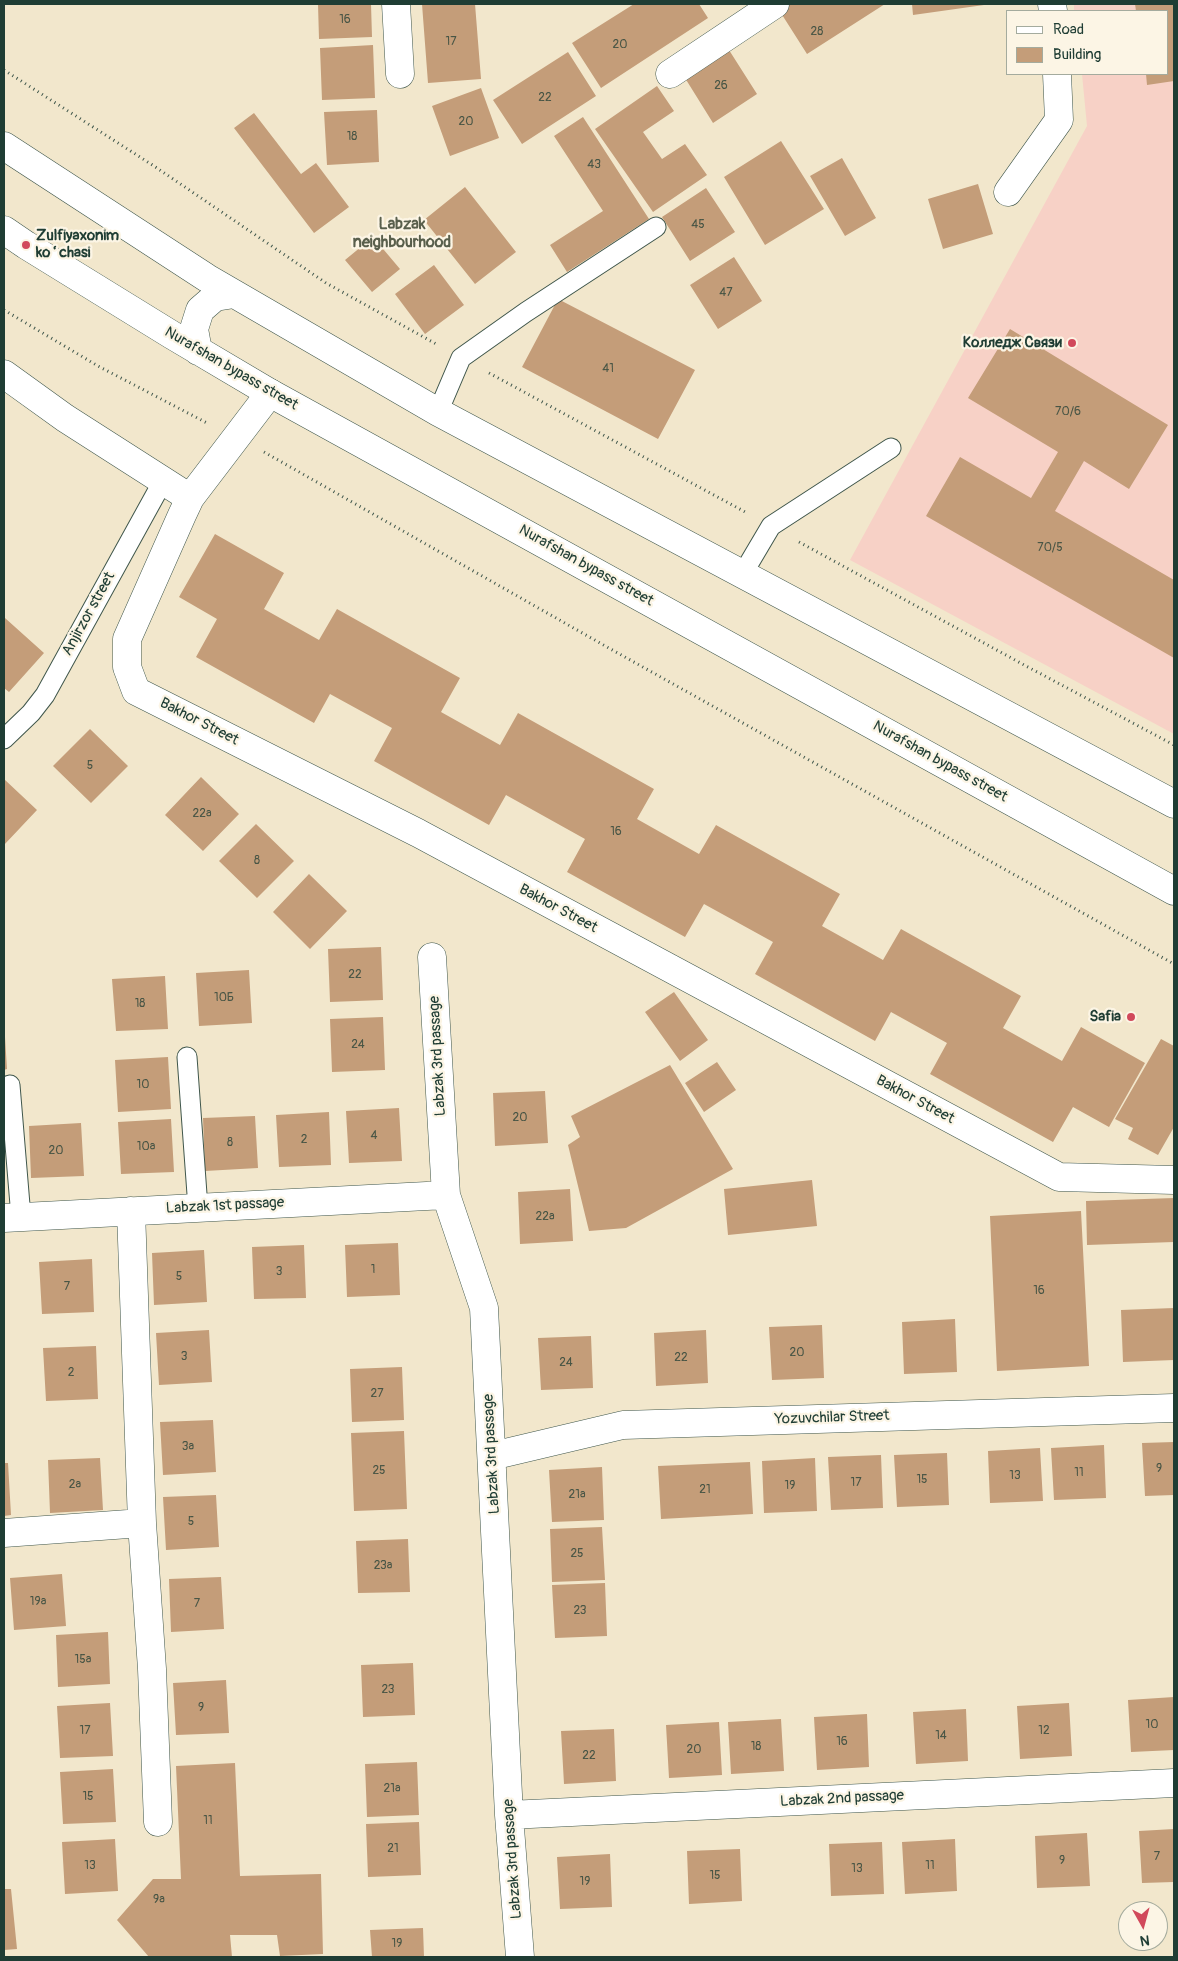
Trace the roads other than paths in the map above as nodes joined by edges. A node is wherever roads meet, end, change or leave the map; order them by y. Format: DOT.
graph roads {
  1 [pos="396,4"];
  2 [pos="775,4"];
  3 [pos="400,74"];
  4 [pos="670,74"];
  5 [pos="1057,75"];
  6 [pos="4,146"];
  7 [pos="1008,192"];
  8 [pos="656,227"];
  9 [pos="4,230"];
  10 [pos="234,294"];
  11 [pos="198,351"];
  12 [pos="4,374"];
  13 [pos="270,393"];
  14 [pos="438,412"];
  15 [pos="891,448"];
  16 [pos="163,481"];
  17 [pos="190,498"];
  18 [pos="742,575"];
  19 [pos="4,739"];
  20 [pos="1174,804"];
  21 [pos="1174,891"];
  22 [pos="432,957"];
  23 [pos="187,1057"];
  24 [pos="10,1085"];
  25 [pos="1174,1180"];
  26 [pos="446,1195"];
  27 [pos="198,1208"];
  28 [pos="131,1211"];
  29 [pos="12,1217"];
  30 [pos="1174,1408"];
  31 [pos="492,1456"];
  32 [pos="142,1523"];
  33 [pos="4,1533"];
  34 [pos="1174,1783"];
  35 [pos="510,1815"];
  36 [pos="158,1822"];
  37 [pos="520,1957"];
  1 -- 3 [label="street"];
  2 -- 4 [label="street"];
  5 -- 7 [label="street"];
  6 -- 10 [label="street"];
  8 -- 14 [label="lane"];
  9 -- 11 [label="street, Nurafshan bypass street"];
  10 -- 11 [label="street"];
  10 -- 14 [label="street"];
  11 -- 13 [label="street, Nurafshan bypass street"];
  12 -- 16 [label="street"];
  13 -- 17 [label="street, Bakhor Street"];
  13 -- 21 [label="street, Nurafshan bypass street"];
  14 -- 18 [label="street"];
  15 -- 18 [label="lane"];
  16 -- 17 [label="street"];
  16 -- 19 [label="lane, Anjirzor street"];
  17 -- 25 [label="street, Bakhor Street"];
  18 -- 20 [label="street"];
  22 -- 26 [label="street, Labzak 3rd passage"];
  23 -- 27 [label="lane"];
  24 -- 29 [label="lane"];
  26 -- 27 [label="street, Labzak 1st passage"];
  26 -- 31 [label="street, Labzak 3rd passage"];
  27 -- 28 [label="street, Labzak 1st passage"];
  28 -- 29 [label="street, Labzak 1st passage"];
  28 -- 32 [label="street"];
  30 -- 31 [label="street, Yozuvchilar Street"];
  31 -- 35 [label="street, Labzak 3rd passage"];
  32 -- 33 [label="street"];
  32 -- 36 [label="street"];
  34 -- 35 [label="street, Labzak 2nd passage"];
  35 -- 37 [label="street, Labzak 3rd passage"];
}
